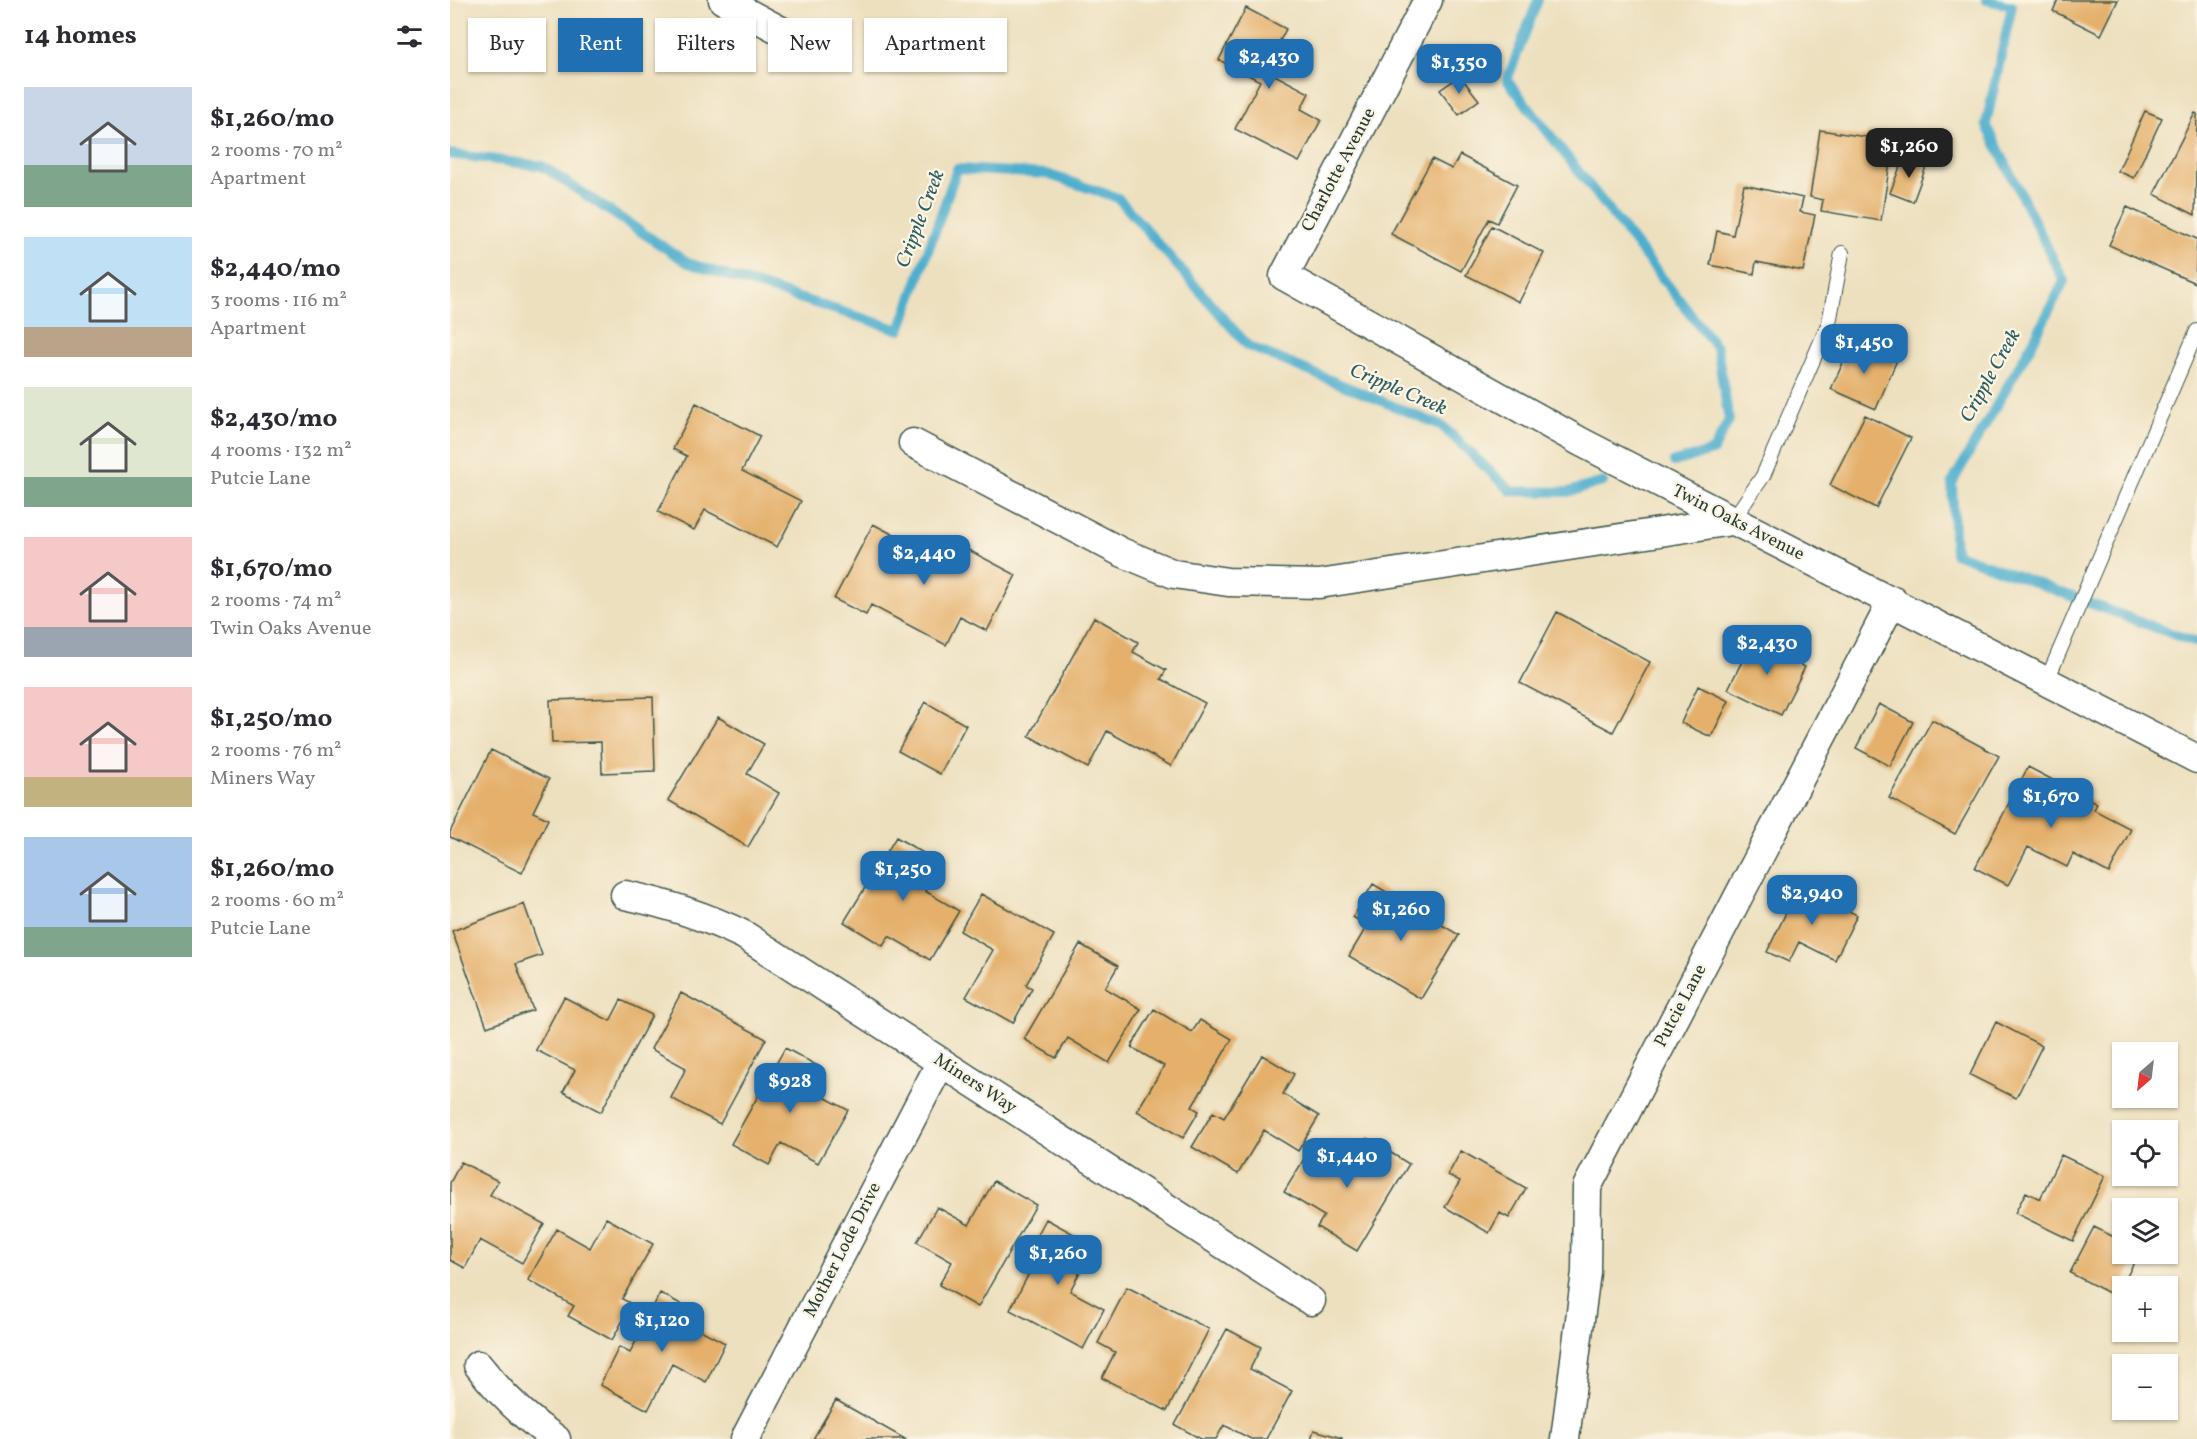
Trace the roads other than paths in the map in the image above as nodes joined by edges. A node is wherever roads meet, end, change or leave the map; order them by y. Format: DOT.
graph roads {
  1 [pos="723,0"];
  2 [pos="1428,0"];
  3 [pos="768,24"];
  4 [pos="1842,253"];
  5 [pos="1284,276"];
  6 [pos="2197,331"];
  7 [pos="913,443"];
  8 [pos="1732,521"];
  9 [pos="1893,600"];
  10 [pos="2047,680"];
  11 [pos="2197,759"];
  12 [pos="625,895"];
  13 [pos="941,1062"];
  14 [pos="1311,1301"];
  15 [pos="478,1365"];
  16 [pos="556,1439"];
  17 [pos="745,1439"];
  18 [pos="1565,1439"];
  1 -- 3 [label="street"];
  2 -- 5 [label="street, Charlotte Avenue"];
  4 -- 8 [label="lane"];
  5 -- 8 [label="street, Twin Oaks Avenue"];
  6 -- 10 [label="lane"];
  7 -- 8 [label="street"];
  8 -- 9 [label="street, Twin Oaks Avenue"];
  9 -- 10 [label="street, Twin Oaks Avenue"];
  9 -- 18 [label="street, Putcie Lane"];
  10 -- 11 [label="street, Twin Oaks Avenue"];
  12 -- 13 [label="street, Miners Way"];
  13 -- 14 [label="street, Miners Way"];
  13 -- 17 [label="street, Mother Lode Drive"];
  15 -- 16 [label="street"];
}
